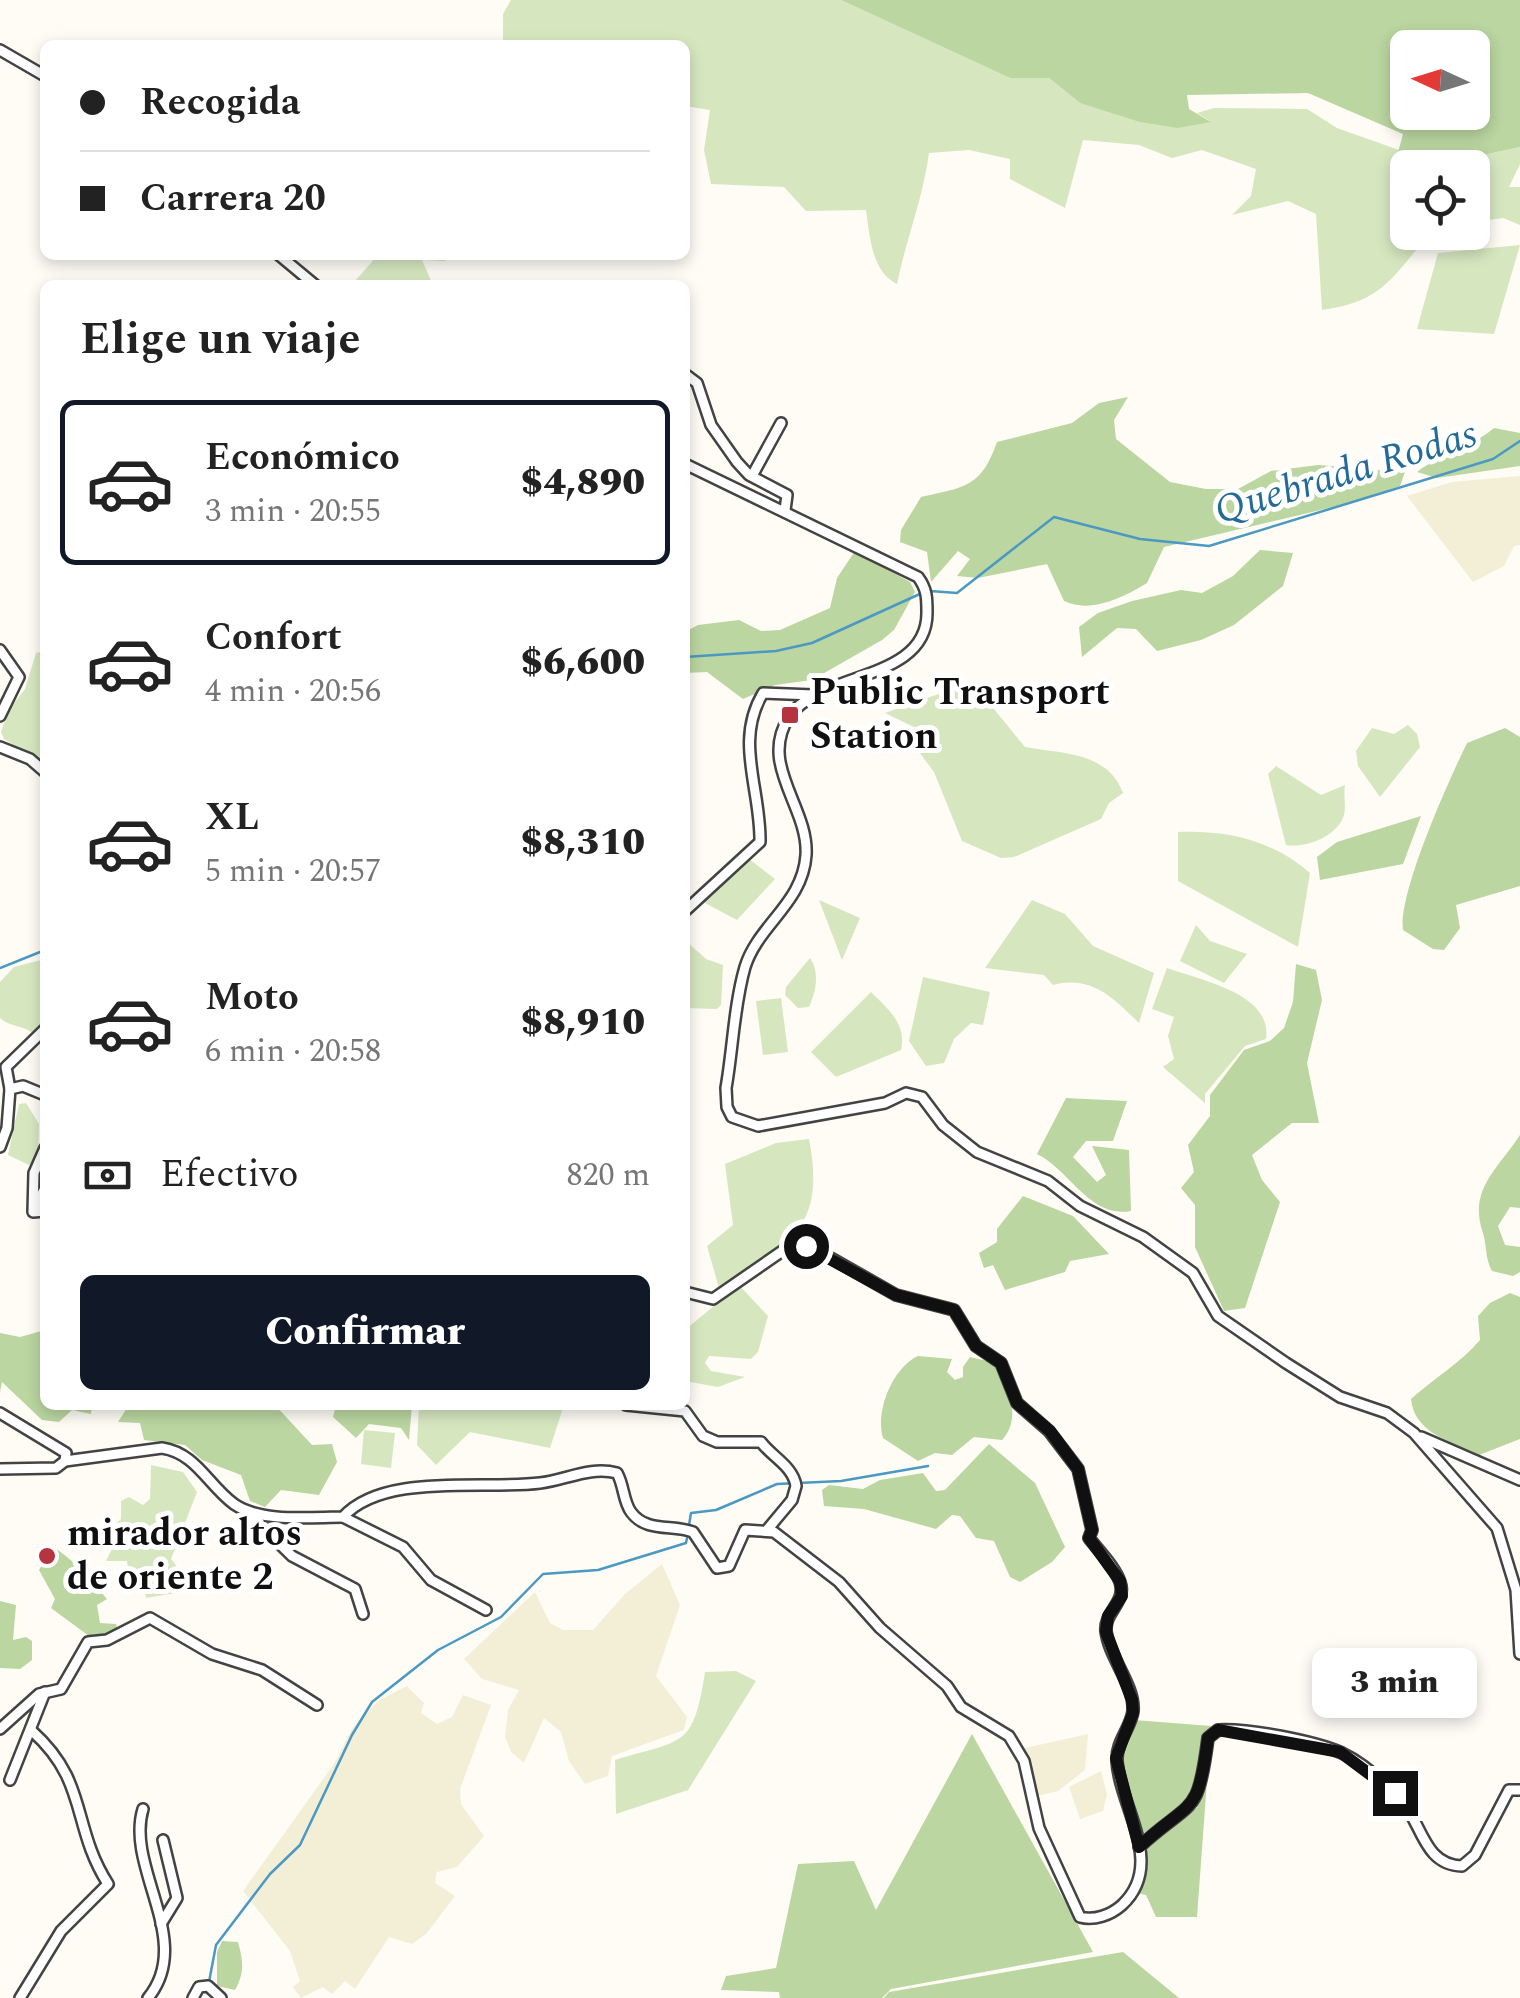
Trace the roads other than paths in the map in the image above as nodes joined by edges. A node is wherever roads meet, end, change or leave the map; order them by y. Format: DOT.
graph roads {
  1 [pos="0,50"];
  2 [pos="40,73"];
  3 [pos="285,260"];
  4 [pos="309,280"];
  5 [pos="690,378"];
  6 [pos="782,423"];
  7 [pos="690,466"];
  8 [pos="752,476"];
  9 [pos="784,510"];
  10 [pos="0,650"];
  11 [pos="814,696"];
  12 [pos="0,716"];
  13 [pos="0,747"];
  14 [pos="40,767"];
  15 [pos="690,906"];
  16 [pos="40,1034"];
  17 [pos="10,1089"];
  18 [pos="40,1093"];
  19 [pos="0,1148"];
  20 [pos="40,1159"];
  21 [pos="40,1198"];
  22 [pos="40,1211"];
  23 [pos="33,1212"];
  24 [pos="690,1293"];
  25 [pos="686,1410"];
  26 [pos="0,1413"];
  27 [pos="1414,1433"];
  28 [pos="66,1460"];
  29 [pos="0,1469"];
  30 [pos="1520,1480"];
  31 [pos="243,1509"];
  32 [pos="343,1517"];
  33 [pos="767,1530"];
  34 [pos="486,1610"];
  35 [pos="363,1614"];
  36 [pos="1520,1654"];
  37 [pos="44,1692"];
  38 [pos="317,1705"];
  39 [pos="0,1729"];
  40 [pos="32,1731"];
  41 [pos="10,1780"];
  42 [pos="1520,1790"];
  43 [pos="143,1809"];
  44 [pos="163,1840"];
  45 [pos="1139,1847"];
  46 [pos="161,1924"];
  47 [pos="20,1998"];
  48 [pos="148,1998"];
  49 [pos="194,1998"];
  50 [pos="221,1998"];
  1 -- 2 [label="street"];
  3 -- 4 [label="street"];
  5 -- 8 [label="street"];
  6 -- 8 [label="street"];
  7 -- 9 [label="street"];
  8 -- 9 [label="street"];
  9 -- 11 [label="street"];
  10 -- 12 [label="street"];
  11 -- 15 [label="street"];
  11 -- 27 [label="street"];
  13 -- 14 [label="street"];
  16 -- 17 [label="street"];
  17 -- 18 [label="street"];
  17 -- 19 [label="street"];
  20 -- 23 [label="street"];
  21 -- 23 [label="street"];
  22 -- 23 [label="street"];
  24 -- 45 [label="street"];
  25 -- 33 [label="street"];
  26 -- 28 [label="street"];
  27 -- 30 [label="street"];
  27 -- 36 [label="street"];
  28 -- 29 [label="street"];
  28 -- 31 [label="street"];
  31 -- 32 [label="street"];
  31 -- 35 [label="street"];
  32 -- 33 [label="street"];
  32 -- 34 [label="street"];
  33 -- 45 [label="street"];
  37 -- 38 [label="street"];
  37 -- 39 [label="street"];
  37 -- 40 [label="street"];
  40 -- 41 [label="street"];
  40 -- 47 [label="street"];
  42 -- 45 [label="street"];
  43 -- 46 [label="street"];
  44 -- 46 [label="street"];
  46 -- 48 [label="street"];
  49 -- 50 [label="street"];
}
